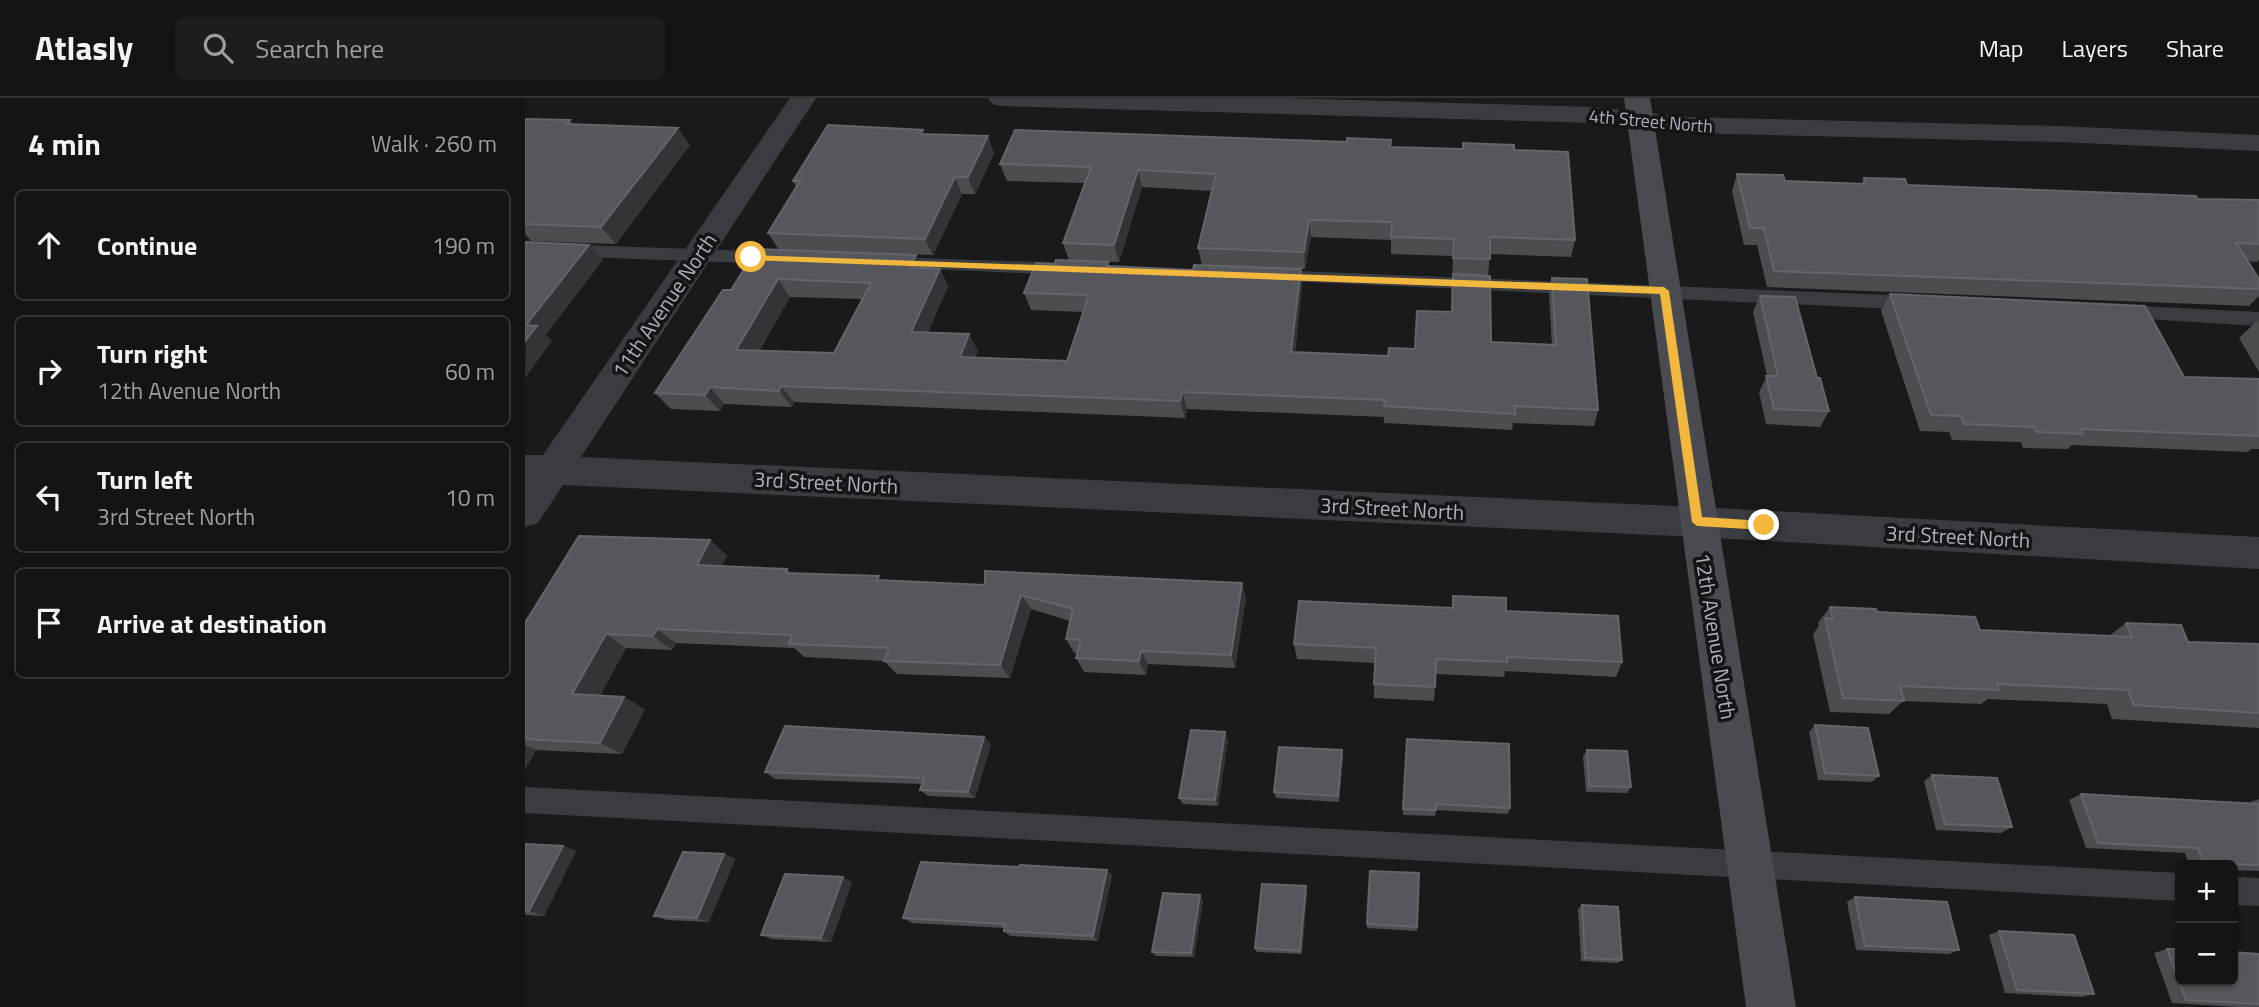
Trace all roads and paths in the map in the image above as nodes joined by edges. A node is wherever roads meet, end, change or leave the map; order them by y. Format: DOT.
graph roads {
  1 [pos="803,98"];
  2 [pos="1001,98"];
  3 [pos="1638,109"];
  4 [pos="2259,143"];
  5 [pos="525,249"];
  6 [pos="698,255"];
  7 [pos="807,259"];
  8 [pos="876,262"];
  9 [pos="1084,270"];
  10 [pos="1251,275"];
  11 [pos="1664,291"];
  12 [pos="1938,304"];
  13 [pos="2099,312"];
  14 [pos="2259,319"];
  15 [pos="539,469"];
  16 [pos="525,512"];
  17 [pos="1697,522"];
  18 [pos="2259,553"];
  19 [pos="525,800"];
  20 [pos="1751,864"];
  21 [pos="2175,887"];
  22 [pos="2238,891"];
  23 [pos="2259,892"];
  24 [pos="1771,1007"];
  1 -- 6 [label="street, 11th Avenue North"];
  2 -- 3 [label="street, 4th Street North"];
  3 -- 4 [label="street, 4th Street North"];
  3 -- 11 [label="main road, 12th Avenue North"];
  5 -- 6 [label="lane"];
  6 -- 7 [label="lane"];
  6 -- 15 [label="street, 11th Avenue North"];
  8 -- 9 [label="lane"];
  10 -- 11 [label="lane"];
  11 -- 12 [label="lane"];
  11 -- 17 [label="main road, 12th Avenue North"];
  13 -- 14 [label="lane"];
  15 -- 16 [label="street, 11th Avenue North"];
  15 -- 17 [label="street, 3rd Street North"];
  17 -- 18 [label="street, 3rd Street North"];
  17 -- 20 [label="main road, 12th Avenue North"];
  19 -- 20 [label="lane"];
  20 -- 21 [label="lane"];
  20 -- 24 [label="main road, 12th Avenue North"];
  22 -- 23 [label="lane"];
}
